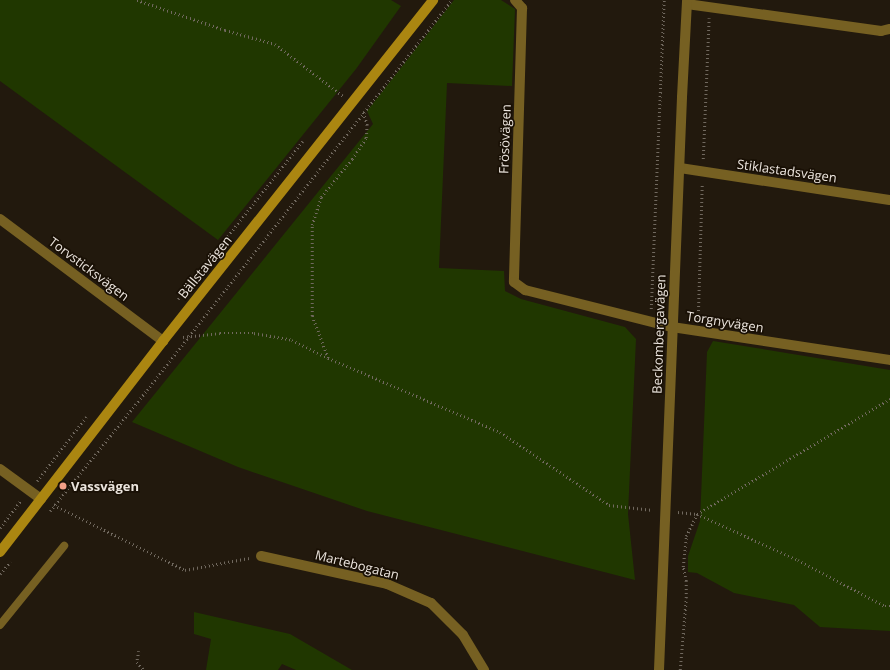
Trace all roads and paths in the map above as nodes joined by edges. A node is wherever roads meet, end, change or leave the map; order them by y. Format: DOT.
graph roads {
  1 [pos="137,0"];
  2 [pos="433,0"];
  3 [pos="452,0"];
  4 [pos="515,0"];
  5 [pos="664,0"];
  6 [pos="687,2"];
  7 [pos="890,29"];
  8 [pos="352,103"];
  9 [pos="363,113"];
  10 [pos="680,168"];
  11 [pos="890,200"];
  12 [pos="0,219"];
  13 [pos="514,282"];
  14 [pos="650,321"];
  15 [pos="672,326"];
  16 [pos="188,336"];
  17 [pos="163,340"];
  18 [pos="328,358"];
  19 [pos="890,360"];
  20 [pos="890,399"];
  21 [pos="0,469"];
  22 [pos="40,499"];
  23 [pos="54,506"];
  24 [pos="666,511"];
  25 [pos="49,512"];
  26 [pos="698,514"];
  27 [pos="64,546"];
  28 [pos="0,552"];
  29 [pos="261,556"];
  30 [pos="13,557"];
  31 [pos="0,574"];
  32 [pos="890,606"];
  33 [pos="0,625"];
  34 [pos="139,651"];
  35 [pos="144,670"];
  36 [pos="484,670"];
  37 [pos="659,670"];
  38 [pos="680,670"];
  1 -- 8 [label="path"];
  2 -- 8 [label="street, Bällstavägen"];
  3 -- 9 [label="path"];
  4 -- 13 [label="street, Frösövägen"];
  5 -- 14 [label="path"];
  6 -- 7 [label="street"];
  6 -- 10 [label="street, Beckombergavägen"];
  8 -- 9 [label="path"];
  8 -- 17 [label="street, Bällstavägen"];
  9 -- 16 [label="path"];
  9 -- 18 [label="path"];
  10 -- 11 [label="street, Stiklastadsvägen"];
  10 -- 15 [label="street, Beckombergavägen"];
  12 -- 17 [label="street, Torvsticksvägen"];
  13 -- 14 [label="street, Torgnyvägen"];
  14 -- 15 [label="street, Torgnyvägen"];
  15 -- 19 [label="street, Torgnyvägen"];
  15 -- 24 [label="street, Beckombergavägen"];
  16 -- 17 [label="path"];
  16 -- 18 [label="path"];
  16 -- 23 [label="path"];
  17 -- 22 [label="street, Bällstavägen"];
  18 -- 24 [label="path"];
  20 -- 26 [label="path"];
  21 -- 22 [label="street"];
  22 -- 23 [label="path"];
  22 -- 28 [label="street, Bällstavägen"];
  23 -- 25 [label="path"];
  23 -- 29 [label="path"];
  24 -- 26 [label="path"];
  24 -- 37 [label="street, Beckombergavägen"];
  26 -- 32 [label="path"];
  26 -- 38 [label="path"];
  27 -- 33 [label="lane"];
  29 -- 36 [label="street, Martebogatan"];
  30 -- 31 [label="path"];
  34 -- 35 [label="path"];
}
